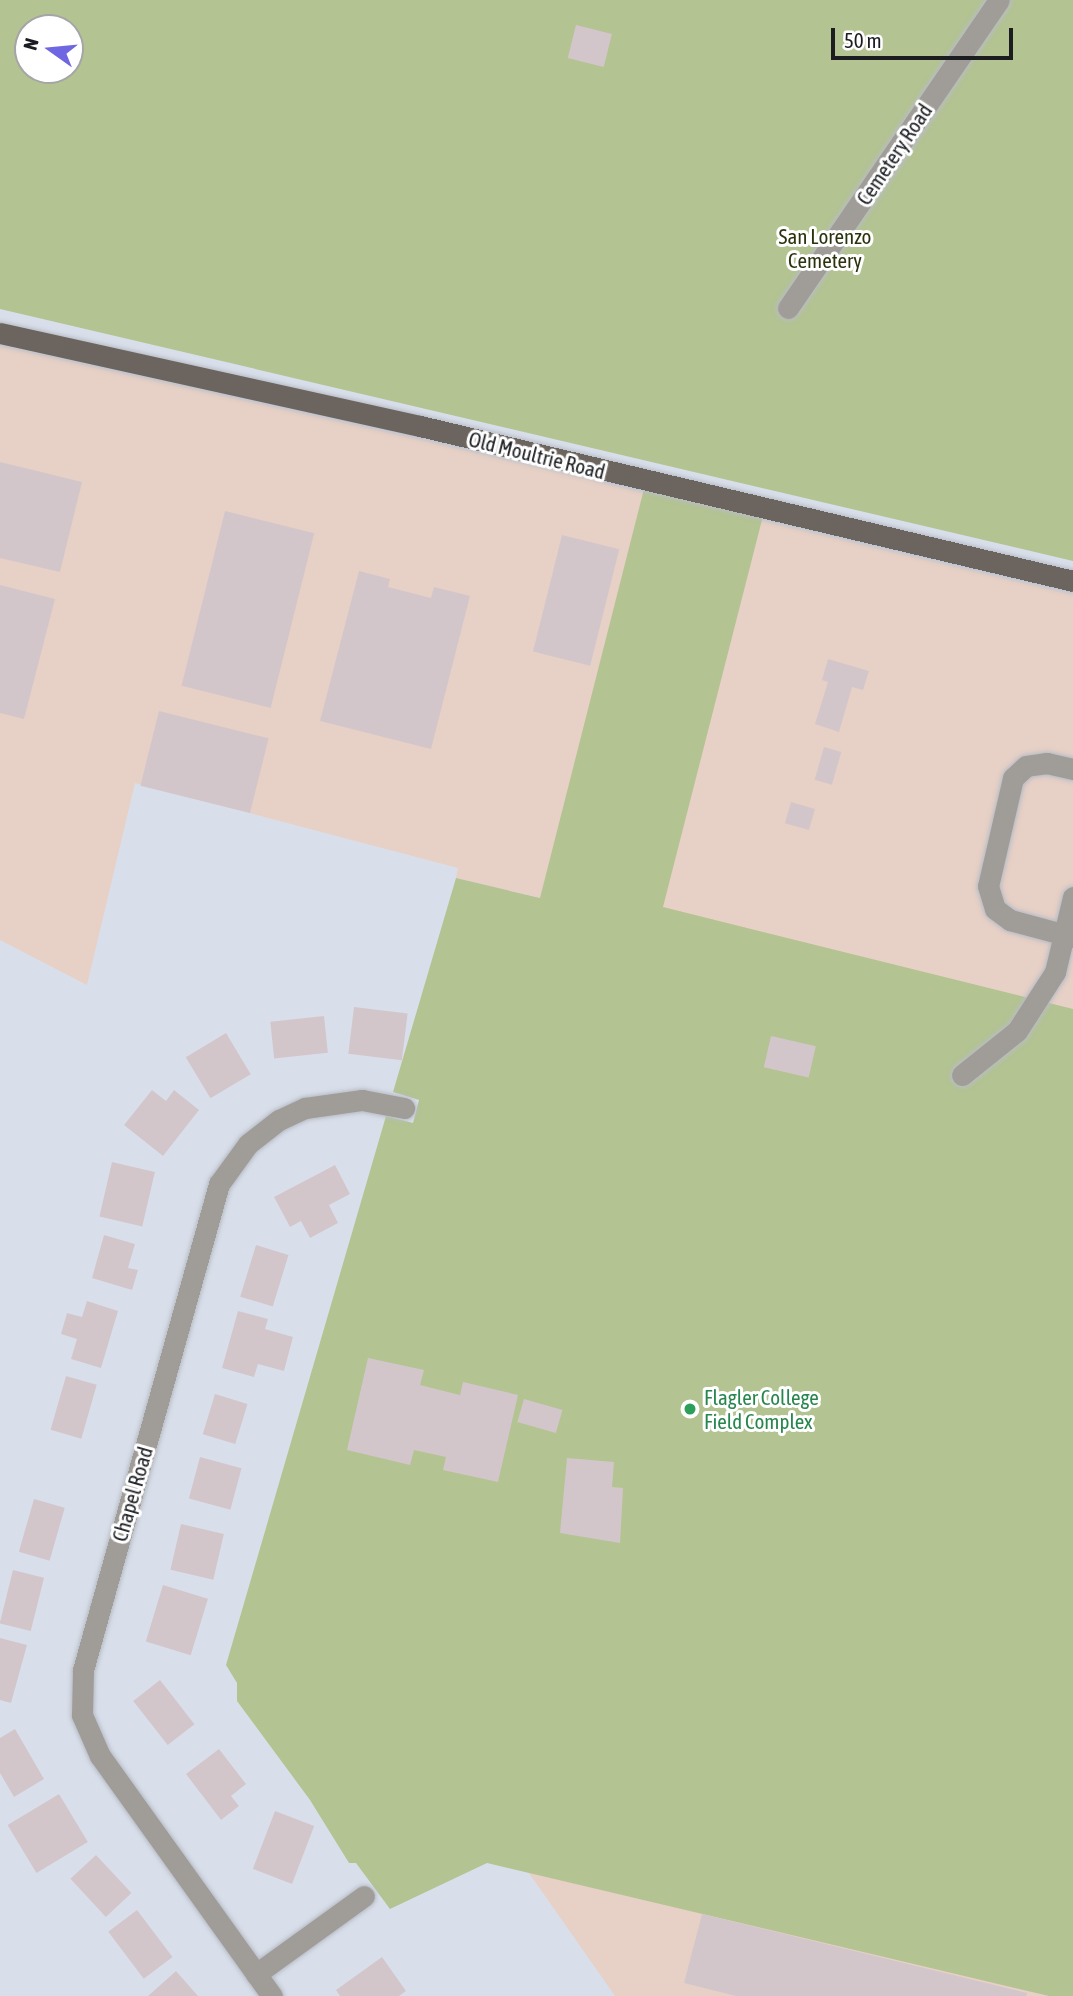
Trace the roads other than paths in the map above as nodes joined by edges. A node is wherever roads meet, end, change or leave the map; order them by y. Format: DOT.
graph roads {
  1 [pos="999,0"];
  2 [pos="788,308"];
  3 [pos="0,333"];
  4 [pos="1073,581"];
  5 [pos="1073,769"];
  6 [pos="1073,897"];
  7 [pos="1068,936"];
  8 [pos="962,1075"];
  9 [pos="404,1108"];
  10 [pos="364,1896"];
  11 [pos="256,1974"];
  12 [pos="272,1996"];
  1 -- 2 [label="street, Cemetery Road"];
  3 -- 4 [label="main road, Old Moultrie Road"];
  5 -- 7 [label="street"];
  6 -- 7 [label="street"];
  7 -- 8 [label="street"];
  9 -- 11 [label="street, Chapel Road"];
  10 -- 11 [label="street"];
  11 -- 12 [label="street, Chapel Road"];
}
